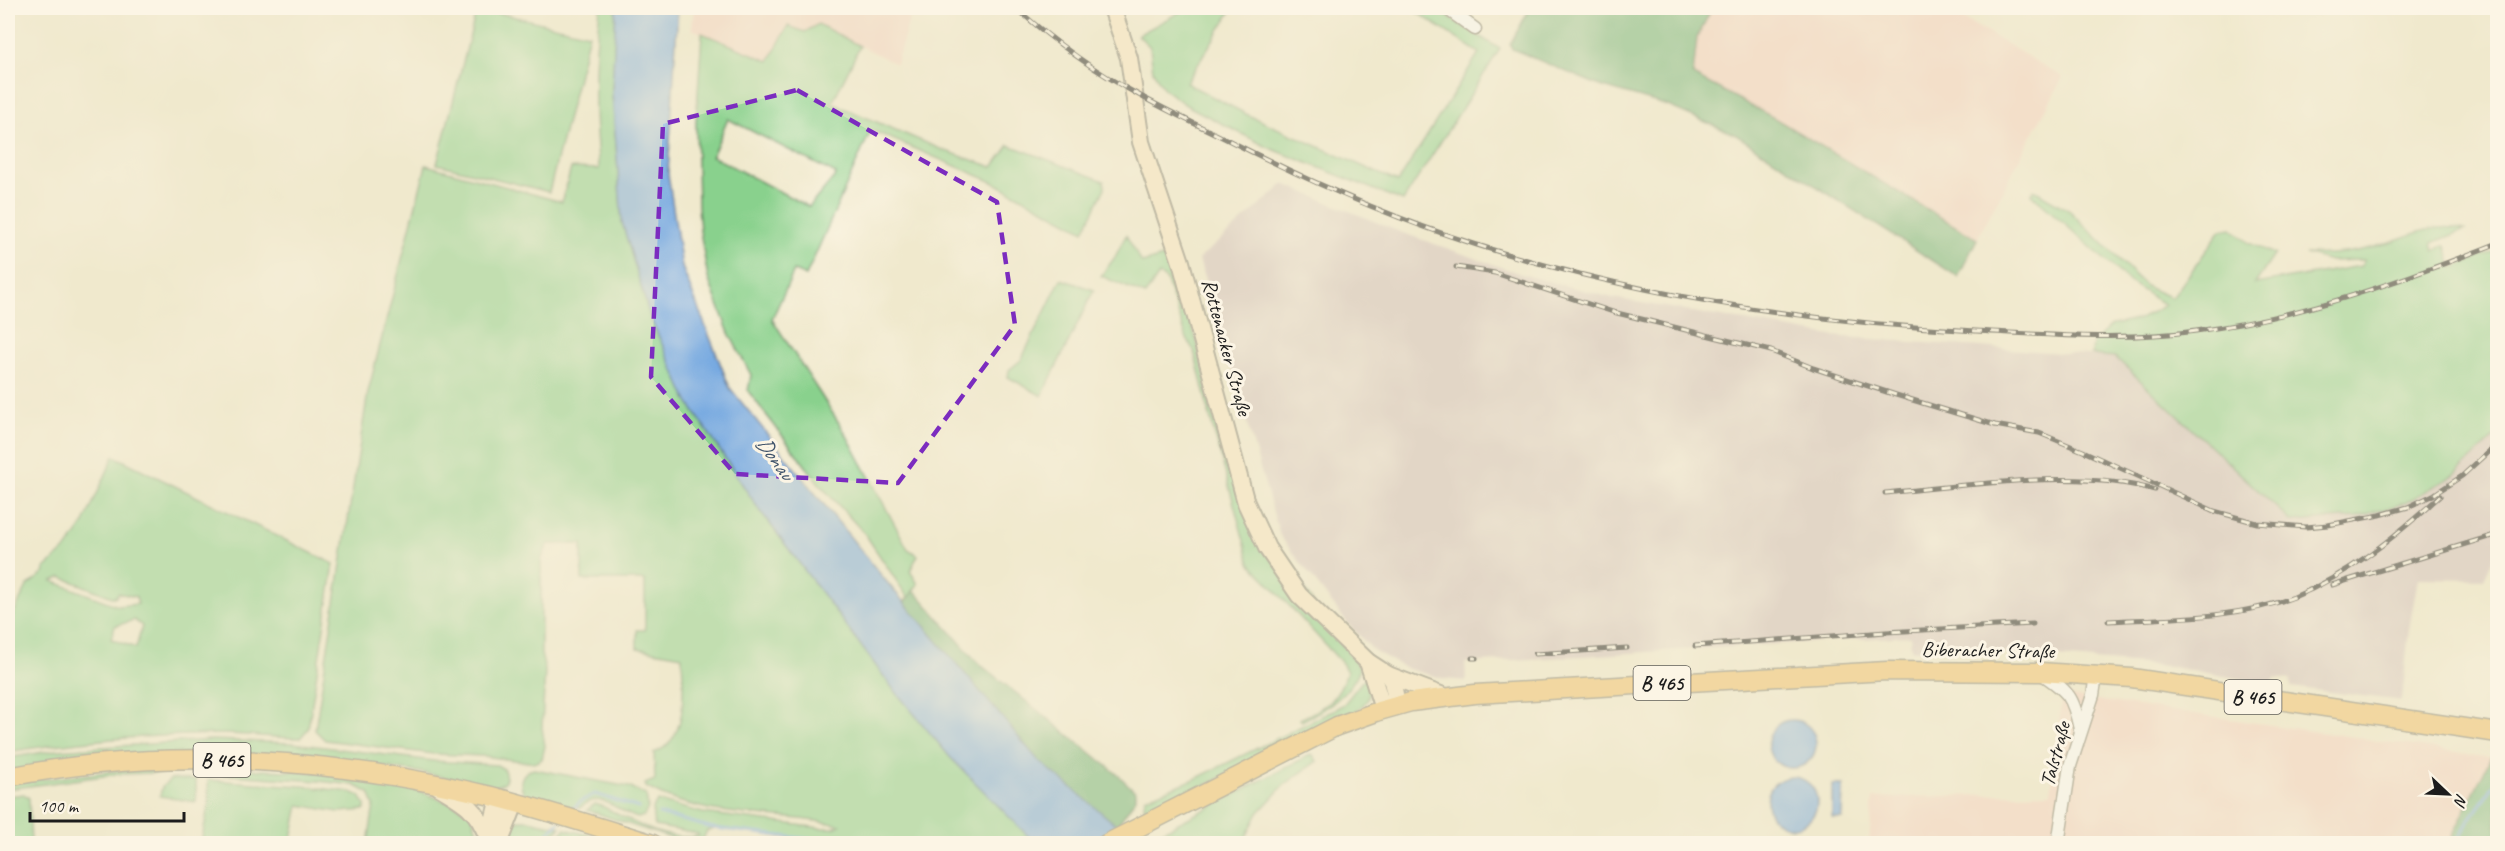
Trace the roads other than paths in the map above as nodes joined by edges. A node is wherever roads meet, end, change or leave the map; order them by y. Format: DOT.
graph roads {
  1 [pos="1112,8"];
  2 [pos="1446,8"];
  3 [pos="1475,29"];
  4 [pos="1368,662"];
  5 [pos="2040,672"];
  6 [pos="1388,675"];
  7 [pos="2096,675"];
  8 [pos="1446,697"];
  9 [pos="1387,708"];
  10 [pos="2080,730"];
  11 [pos="2498,733"];
  12 [pos="8,777"];
  13 [pos="436,785"];
  14 [pos="507,801"];
  15 [pos="492,842"];
  16 [pos="653,843"];
  17 [pos="1106,843"];
  18 [pos="2058,843"];
  1 -- 4 [label="main road, Rottenacker Straße"];
  2 -- 3 [label="street"];
  4 -- 6 [label="main road, Rottenacker Straße"];
  4 -- 9 [label="main road, Rottenacker Straße"];
  5 -- 7 [label="main road, Biberacher Straße / B 465"];
  5 -- 8 [label="main road, Biberacher Straße / B 465"];
  5 -- 10 [label="street"];
  6 -- 8 [label="main road, Rottenacker Straße"];
  6 -- 9 [label="main road"];
  7 -- 10 [label="street, Talstraße"];
  7 -- 11 [label="main road, Biberacher Straße / B 465"];
  8 -- 9 [label="main road, B 465"];
  9 -- 17 [label="main road, B 465"];
  10 -- 18 [label="street, Talstraße"];
  12 -- 13 [label="main road, B 465"];
  13 -- 14 [label="main road, B 465"];
  13 -- 15 [label="main road"];
  14 -- 15 [label="main road"];
  14 -- 16 [label="main road, B 465"];
}
